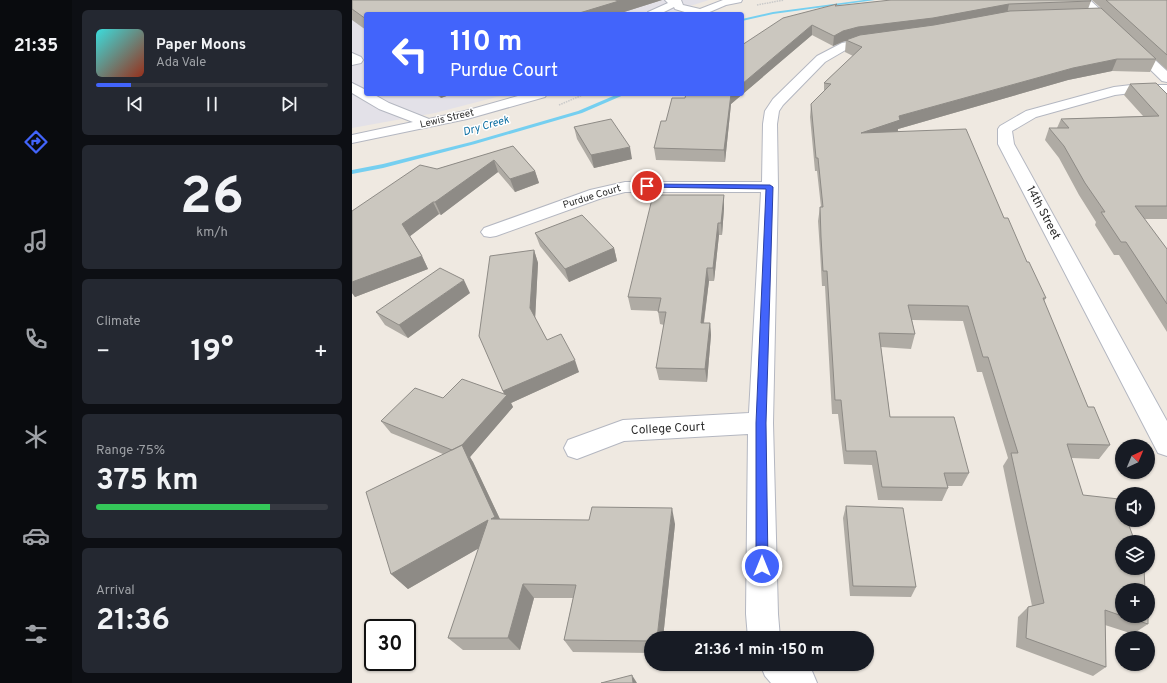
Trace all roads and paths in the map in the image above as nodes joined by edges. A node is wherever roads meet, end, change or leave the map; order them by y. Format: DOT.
graph roads {
  1 [pos="674,1"];
  2 [pos="730,1"];
  3 [pos="1081,8"];
  4 [pos="655,12"];
  5 [pos="695,12"];
  6 [pos="701,12"];
  7 [pos="891,38"];
  8 [pos="352,56"];
  9 [pos="352,61"];
  10 [pos="1167,78"];
  11 [pos="352,87"];
  12 [pos="1167,89"];
  13 [pos="364,94"];
  14 [pos="367,96"];
  15 [pos="533,96"];
  16 [pos="428,123"];
  17 [pos="352,139"];
  18 [pos="770,187"];
  19 [pos="490,232"];
  20 [pos="761,423"];
  21 [pos="1167,445"];
  22 [pos="577,448"];
  23 [pos="764,631"];
  24 [pos="783,671"];
  25 [pos="800,683"];
  1 -- 4 [label="street"];
  1 -- 5 [label="street"];
  2 -- 6 [label="street"];
  3 -- 10 [label="street"];
  7 -- 18 [label="street"];
  8 -- 9 [label="street"];
  11 -- 13 [label="street"];
  12 -- 21 [label="street, 14th Street"];
  14 -- 16 [label="street"];
  15 -- 16 [label="street, Lewis Street"];
  16 -- 17 [label="street, Lewis Street"];
  18 -- 19 [label="street, Purdue Court"];
  18 -- 20 [label="street"];
  20 -- 22 [label="street, College Court"];
  20 -- 23 [label="street"];
  24 -- 25 [label="street"];
}
